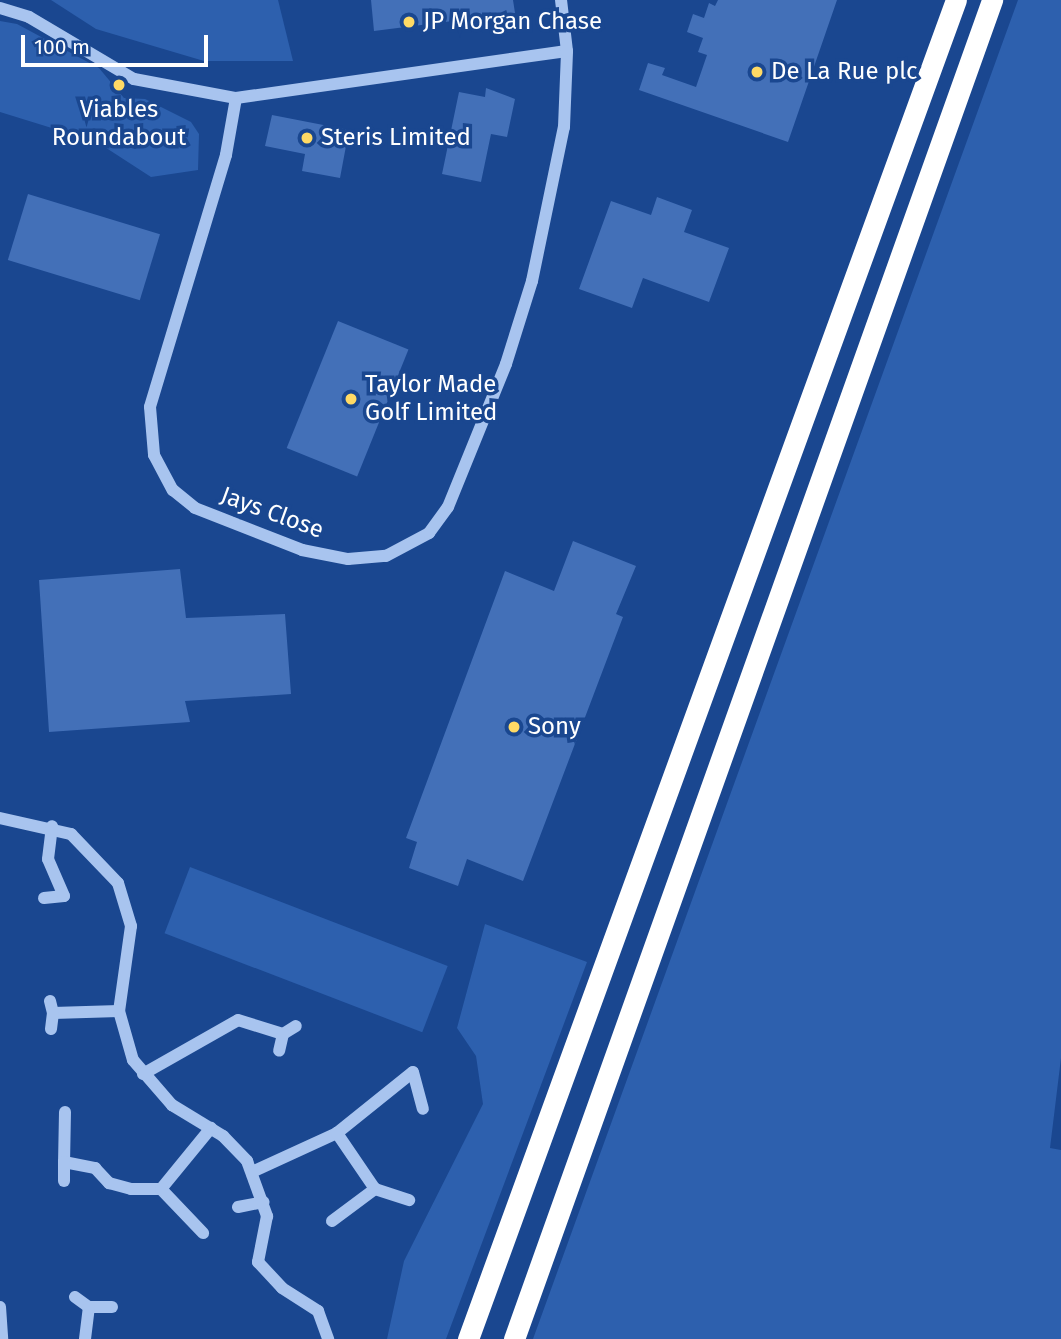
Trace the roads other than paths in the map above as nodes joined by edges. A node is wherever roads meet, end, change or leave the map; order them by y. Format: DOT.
graph roads {
  1 [pos="14,0"];
  2 [pos="561,0"];
  3 [pos="956,0"];
  4 [pos="992,0"];
  5 [pos="0,8"];
  6 [pos="29,16"];
  7 [pos="567,51"];
  8 [pos="236,98"];
  9 [pos="0,818"];
  10 [pos="52,826"];
  11 [pos="44,898"];
  12 [pos="119,1011"];
  13 [pos="296,1026"];
  14 [pos="51,1029"];
  15 [pos="283,1034"];
  16 [pos="279,1051"];
  17 [pos="144,1074"];
  18 [pos="423,1109"];
  19 [pos="65,1112"];
  20 [pos="211,1128"];
  21 [pos="337,1133"];
  22 [pos="64,1162"];
  23 [pos="254,1171"];
  24 [pos="64,1181"];
  25 [pos="161,1189"];
  26 [pos="375,1189"];
  27 [pos="409,1200"];
  28 [pos="264,1202"];
  29 [pos="238,1208"];
  30 [pos="332,1221"];
  31 [pos="203,1233"];
  32 [pos="75,1297"];
  33 [pos="0,1307"];
  34 [pos="89,1307"];
  35 [pos="112,1307"];
  36 [pos="2,1339"];
  37 [pos="85,1339"];
  38 [pos="328,1339"];
  39 [pos="468,1339"];
  40 [pos="514,1339"];
  1 -- 6 [label="street"];
  2 -- 7 [label="street, Jays Close"];
  3 -- 39 [label="highway"];
  4 -- 40 [label="highway"];
  5 -- 6 [label="street"];
  6 -- 8 [label="street"];
  7 -- 8 [label="street"];
  7 -- 8 [label="street, Jays Close"];
  9 -- 10 [label="street"];
  10 -- 11 [label="street"];
  10 -- 12 [label="street"];
  12 -- 14 [label="street"];
  12 -- 17 [label="street"];
  13 -- 15 [label="street"];
  15 -- 16 [label="street"];
  15 -- 17 [label="street"];
  17 -- 20 [label="street"];
  18 -- 21 [label="street"];
  19 -- 22 [label="street"];
  20 -- 23 [label="street"];
  20 -- 25 [label="street"];
  21 -- 23 [label="street"];
  21 -- 26 [label="street"];
  22 -- 24 [label="street"];
  22 -- 25 [label="street"];
  23 -- 28 [label="street"];
  25 -- 31 [label="street"];
  26 -- 27 [label="street"];
  26 -- 30 [label="street"];
  28 -- 29 [label="street"];
  28 -- 38 [label="street"];
  32 -- 34 [label="street"];
  33 -- 36 [label="street"];
  34 -- 35 [label="street"];
  34 -- 37 [label="street"];
}
